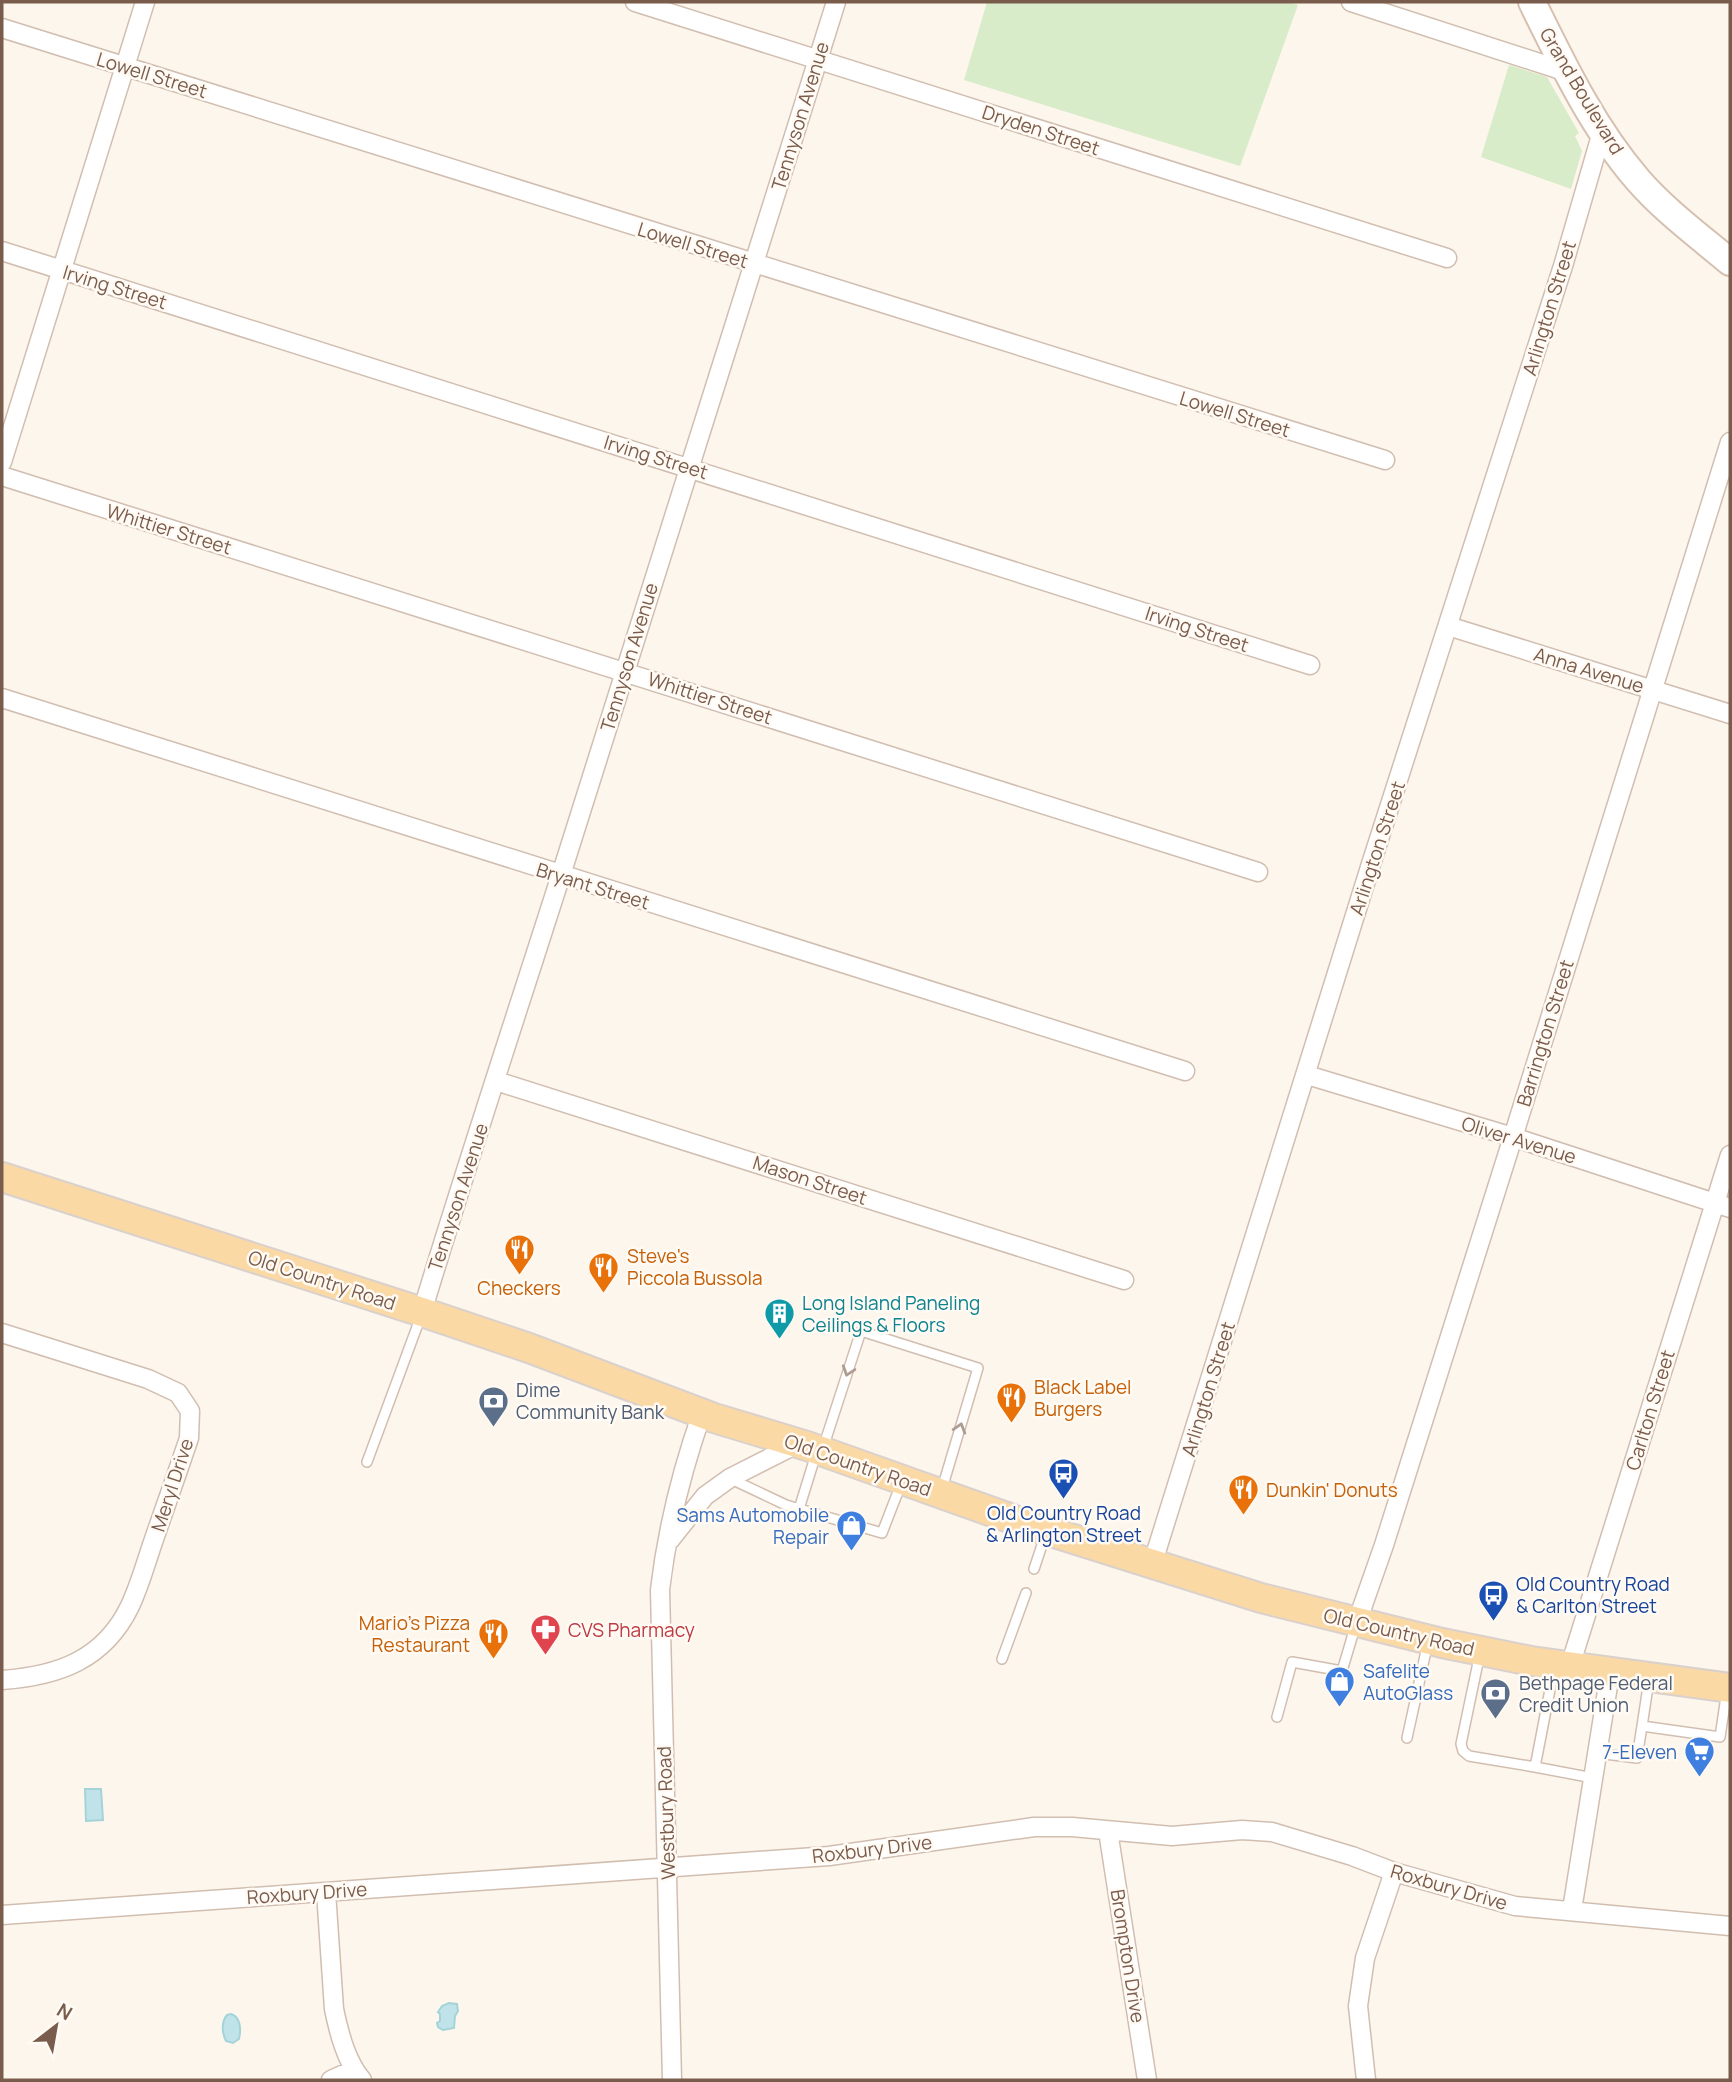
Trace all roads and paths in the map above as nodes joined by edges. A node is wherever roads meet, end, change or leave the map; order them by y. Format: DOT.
graph roads {
  1 [pos="145,2"];
  2 [pos="635,2"];
  3 [pos="836,2"];
  4 [pos="1351,2"];
  5 [pos="1532,2"];
  6 [pos="2,28"];
  7 [pos="818,59"];
  8 [pos="125,66"];
  9 [pos="1567,72"];
  10 [pos="1602,132"];
  11 [pos="2,251"];
  12 [pos="1447,258"];
  13 [pos="1730,262"];
  14 [pos="753,264"];
  15 [pos="61,270"];
  16 [pos="1730,442"];
  17 [pos="1385,460"];
  18 [pos="2,462"];
  19 [pos="689,467"];
  20 [pos="2,476"];
  21 [pos="1448,626"];
  22 [pos="1310,665"];
  23 [pos="625,671"];
  24 [pos="1652,690"];
  25 [pos="2,698"];
  26 [pos="1730,714"];
  27 [pos="1258,872"];
  28 [pos="561,876"];
  29 [pos="1185,1071"];
  30 [pos="1307,1075"];
  31 [pos="496,1081"];
  32 [pos="1513,1138"];
  33 [pos="1730,1155"];
  34 [pos="2,1177"];
  35 [pos="1723,1206"];
  36 [pos="1124,1280"];
  37 [pos="422,1312"];
  38 [pos="2,1333"];
  39 [pos="702,1413"];
  40 [pos="812,1448"];
  41 [pos="368,1462"];
  42 [pos="730,1478"];
  43 [pos="903,1480"];
  44 [pos="941,1493"];
  45 [pos="799,1509"];
  46 [pos="1047,1531"];
  47 [pos="666,1545"];
  48 [pos="1152,1565"];
  49 [pos="1034,1569"];
  50 [pos="1026,1593"];
  51 [pos="1357,1622"];
  52 [pos="1428,1640"];
  53 [pos="1480,1651"];
  54 [pos="1002,1659"];
  55 [pos="1562,1665"];
  56 [pos="1610,1672"];
  57 [pos="1650,1677"];
  58 [pos="2,1680"];
  59 [pos="1729,1688"];
  60 [pos="1277,1717"];
  61 [pos="1642,1726"];
  62 [pos="1407,1738"];
  63 [pos="1597,1754"];
  64 [pos="1535,1767"];
  65 [pos="1593,1778"];
  66 [pos="1108,1831"];
  67 [pos="667,1868"];
  68 [pos="1394,1872"];
  69 [pos="326,1892"];
  70 [pos="1572,1910"];
  71 [pos="2,1915"];
  72 [pos="1730,1926"];
  73 [pos="357,2075"];
  74 [pos="331,2080"];
  75 [pos="672,2080"];
  76 [pos="1147,2080"];
  77 [pos="1366,2080"];
  1 -- 8 [label="street"];
  2 -- 7 [label="street, Dryden Street"];
  3 -- 7 [label="street, Tennyson Avenue"];
  4 -- 9 [label="street"];
  5 -- 9 [label="street, Grand Boulevard"];
  6 -- 8 [label="street, Lowell Street"];
  7 -- 12 [label="street, Dryden Street"];
  7 -- 14 [label="street, Tennyson Avenue"];
  8 -- 14 [label="street, Lowell Street"];
  8 -- 15 [label="street"];
  9 -- 10 [label="street, Grand Boulevard"];
  10 -- 13 [label="street, Grand Boulevard"];
  10 -- 21 [label="street, Arlington Street"];
  11 -- 15 [label="street, Irving Street"];
  14 -- 17 [label="street, Lowell Street"];
  14 -- 19 [label="street, Tennyson Avenue"];
  15 -- 18 [label="street"];
  15 -- 19 [label="street, Irving Street"];
  16 -- 24 [label="street, Barrington Street"];
  19 -- 22 [label="street, Irving Street"];
  19 -- 23 [label="street, Tennyson Avenue"];
  20 -- 23 [label="street, Whittier Street"];
  21 -- 24 [label="street, Anna Avenue"];
  21 -- 30 [label="street, Arlington Street"];
  23 -- 27 [label="street, Whittier Street"];
  23 -- 28 [label="street, Tennyson Avenue"];
  24 -- 26 [label="street, Anna Avenue"];
  24 -- 32 [label="street, Barrington Street"];
  25 -- 28 [label="street, Bryant Street"];
  28 -- 29 [label="street, Bryant Street"];
  28 -- 31 [label="street, Tennyson Avenue"];
  30 -- 32 [label="street, Oliver Avenue"];
  30 -- 48 [label="street, Arlington Street"];
  31 -- 36 [label="street, Mason Street"];
  31 -- 37 [label="street, Tennyson Avenue"];
  32 -- 35 [label="street, Oliver Avenue"];
  32 -- 51 [label="street, Barrington Street"];
  33 -- 35 [label="street, Carlton Street"];
  34 -- 37 [label="main road, Old Country Road"];
  35 -- 55 [label="street, Carlton Street"];
  37 -- 39 [label="main road, Old Country Road"];
  37 -- 41 [label="lane"];
  38 -- 58 [label="street, Meryl Drive"];
  39 -- 40 [label="main road, Old Country Road"];
  39 -- 47 [label="street, Westbury Road"];
  40 -- 42 [label="street"];
  40 -- 43 [label="main road, Old Country Road"];
  44 -- 40 [label="lane, one-way"];
  40 -- 45 [label="lane"];
  42 -- 45 [label="lane"];
  42 -- 47 [label="street"];
  43 -- 44 [label="main road, Old Country Road"];
  43 -- 45 [label="lane"];
  44 -- 46 [label="main road, Old Country Road"];
  46 -- 48 [label="main road, Old Country Road"];
  46 -- 49 [label="lane"];
  47 -- 67 [label="street, Westbury Road"];
  48 -- 51 [label="main road, Old Country Road"];
  50 -- 54 [label="lane"];
  51 -- 52 [label="main road, Old Country Road"];
  51 -- 60 [label="lane"];
  52 -- 53 [label="main road, Old Country Road"];
  52 -- 62 [label="lane"];
  53 -- 55 [label="main road, Old Country Road"];
  53 -- 64 [label="lane"];
  55 -- 56 [label="main road, Old Country Road"];
  55 -- 64 [label="lane"];
  56 -- 57 [label="main road, Old Country Road"];
  56 -- 63 [label="street"];
  57 -- 59 [label="main road, Old Country Road"];
  57 -- 61 [label="lane"];
  59 -- 61 [label="lane"];
  61 -- 63 [label="lane"];
  63 -- 65 [label="street"];
  64 -- 65 [label="lane"];
  65 -- 70 [label="street"];
  66 -- 67 [label="street, Roxbury Drive"];
  66 -- 68 [label="street, Roxbury Drive"];
  66 -- 76 [label="street, Brompton Drive"];
  67 -- 69 [label="street, Roxbury Drive"];
  67 -- 75 [label="street, Westbury Road"];
  68 -- 70 [label="street, Roxbury Drive"];
  68 -- 77 [label="street"];
  69 -- 71 [label="street, Roxbury Drive"];
  69 -- 73 [label="street"];
  70 -- 72 [label="street, Roxbury Drive"];
  73 -- 74 [label="street"];
}
